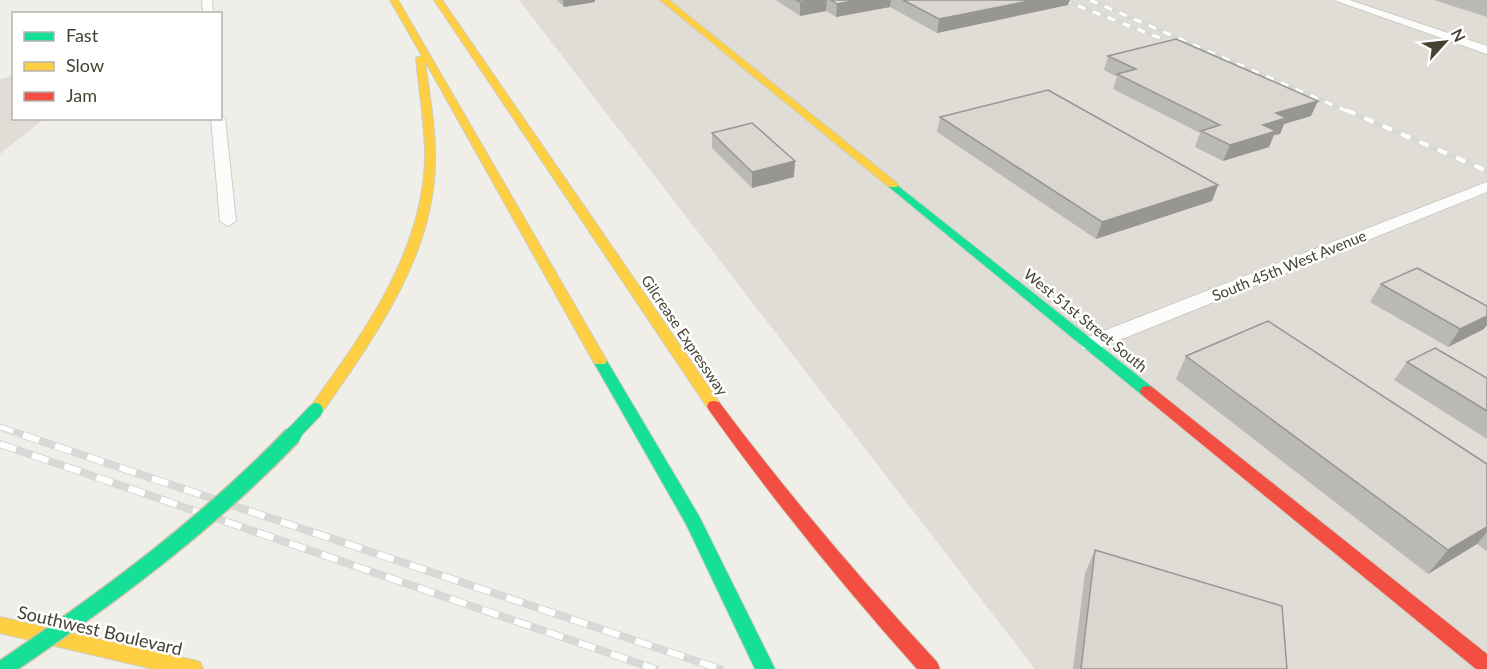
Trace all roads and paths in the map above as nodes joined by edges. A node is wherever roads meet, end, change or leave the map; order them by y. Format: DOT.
graph roads {
  1 [pos="394,0"];
  2 [pos="438,0"];
  3 [pos="664,0"];
  4 [pos="1339,0"];
  5 [pos="418,43"];
  6 [pos="1487,50"];
  7 [pos="218,120"];
  8 [pos="1487,187"];
  9 [pos="228,221"];
  10 [pos="1090,344"];
  11 [pos="0,626"];
  12 [pos="1487,666"];
  13 [pos="3,669"];
  14 [pos="193,669"];
  15 [pos="765,669"];
  16 [pos="930,669"];
  1 -- 5 [label="main road"];
  2 -- 16 [label="main road, Gilcrease Expressway"];
  3 -- 10 [label="main road, West 51st Street South"];
  4 -- 6 [label="street"];
  5 -- 13 [label="main road, bridge"];
  5 -- 15 [label="main road"];
  7 -- 9 [label="street"];
  8 -- 10 [label="street, South 45th West Avenue"];
  10 -- 12 [label="main road, West 51st Street South"];
  11 -- 14 [label="main road, Southwest Boulevard"];
}
